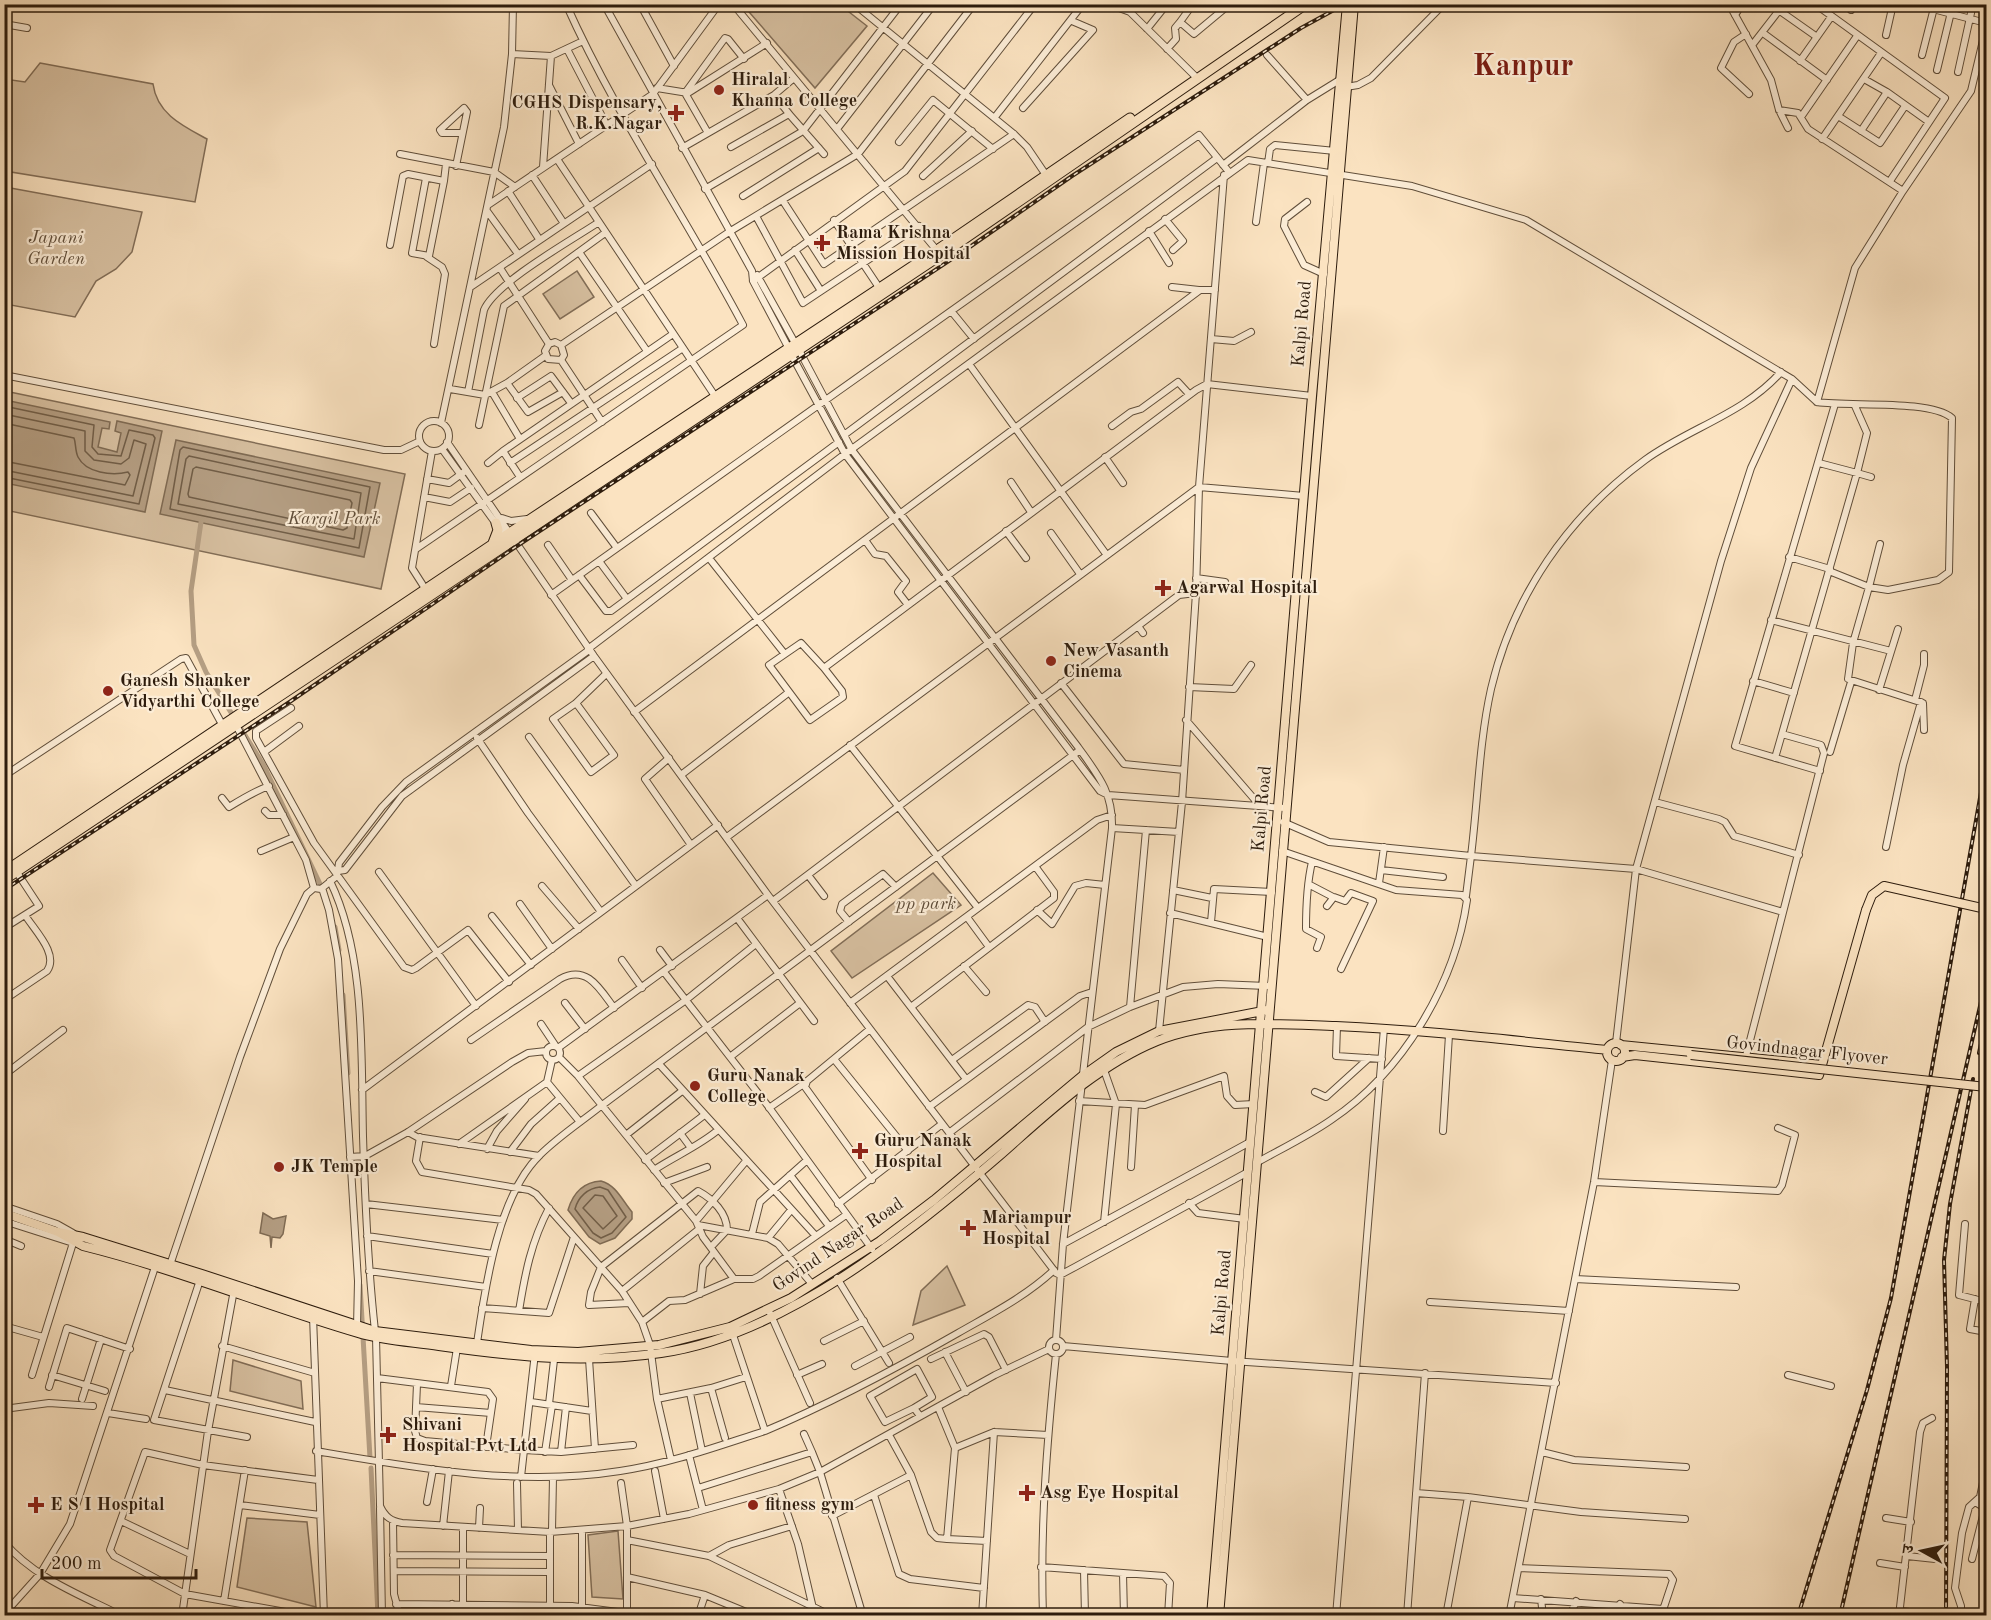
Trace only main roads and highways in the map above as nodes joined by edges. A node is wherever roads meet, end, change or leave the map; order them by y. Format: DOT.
graph roads {
  1 [pos="1295,4"];
  2 [pos="1306,4"];
  3 [pos="1347,4"];
  4 [pos="1354,4"];
  5 [pos="1196,76"];
  6 [pos="1345,81"];
  7 [pos="1336,174"];
  8 [pos="1327,274"];
  9 [pos="793,349"];
  10 [pos="656,441"];
  11 [pos="499,520"];
  12 [pos="511,539"];
  13 [pos="492,545"];
  14 [pos="447,580"];
  15 [pos="237,720"];
  16 [pos="1282,808"];
  17 [pos="1281,822"];
  18 [pos="15,869"];
  19 [pos="4,872"];
  20 [pos="4,880"];
  21 [pos="1986,909"];
  22 [pos="1267,986"];
  23 [pos="1267,1010"];
  24 [pos="1265,1023"];
  25 [pos="1621,1049"];
  26 [pos="1607,1050"];
  27 [pos="1822,1065"];
  28 [pos="1082,1081"];
  29 [pos="1986,1087"];
  30 [pos="4,1213"];
  31 [pos="873,1250"];
  32 [pos="156,1265"];
  33 [pos="201,1279"];
  34 [pos="770,1314"];
  35 [pos="366,1332"];
  36 [pos="650,1350"];
  37 [pos="535,1354"];
  38 [pos="1236,1361"];
  39 [pos="1218,1577"];
  40 [pos="1212,1616"];
  41 [pos="1219,1616"];
  1 -- 5 [label="highway"];
  2 -- 5 [label="highway"];
  3 -- 6 [label="main road, Kalpi Road"];
  4 -- 6 [label="main road, Kalpi Road"];
  5 -- 9 [label="highway"];
  6 -- 7 [label="main road, Kalpi Road"];
  6 -- 7 [label="main road, Kalpi Road"];
  7 -- 8 [label="main road, Kalpi Road"];
  8 -- 16 [label="main road, Kalpi Road"];
  8 -- 16 [label="main road, Kalpi Road"];
  9 -- 10 [label="highway"];
  9 -- 10 [label="highway"];
  10 -- 12 [label="highway"];
  10 -- 12 [label="highway"];
  11 -- 13 [label="highway"];
  12 -- 13 [label="highway"];
  12 -- 14 [label="highway"];
  13 -- 14 [label="highway"];
  14 -- 15 [label="highway"];
  14 -- 15 [label="highway"];
  15 -- 18 [label="highway"];
  16 -- 17 [label="main road, Kalpi Road"];
  17 -- 22 [label="main road, Kalpi Road"];
  17 -- 22 [label="main road, Kalpi Road"];
  18 -- 19 [label="highway"];
  18 -- 20 [label="highway"];
  21 -- 27 [label="main road, Govindnagar Flyover, bridge"];
  22 -- 23 [label="main road, Kalpi Road"];
  23 -- 24 [label="main road, Kalpi Road"];
  23 -- 28 [label="main road, Govind Nagar Road"];
  24 -- 26 [label="main road, Govind Nagar Road"];
  24 -- 28 [label="main road, Govind Nagar Road"];
  24 -- 38 [label="main road, Kalpi Road"];
  24 -- 38 [label="main road, Kalpi Road"];
  25 -- 26 [label="main road"];
  25 -- 26 [label="main road"];
  25 -- 27 [label="main road"];
  25 -- 27 [label="main road"];
  25 -- 29 [label="main road, Govindnagar Flyover, bridge"];
  28 -- 31 [label="main road, Govind Nagar Road"];
  30 -- 32 [label="main road"];
  31 -- 34 [label="main road, Govind Nagar Road"];
  31 -- 34 [label="main road, Govind Nagar Road"];
  32 -- 33 [label="main road"];
  32 -- 33 [label="main road"];
  33 -- 35 [label="main road"];
  34 -- 36 [label="main road, Govind Nagar Road"];
  34 -- 36 [label="main road, Govind Nagar Road"];
  35 -- 37 [label="main road, Govind Nagar Road"];
  35 -- 37 [label="main road, Govind Nagar Road"];
  36 -- 37 [label="main road, Govind Nagar Road"];
  36 -- 37 [label="main road, Govind Nagar Road"];
  38 -- 39 [label="main road, Kalpi Road"];
  39 -- 40 [label="main road, Kalpi Road"];
  39 -- 41 [label="main road, Kalpi Road"];
}
